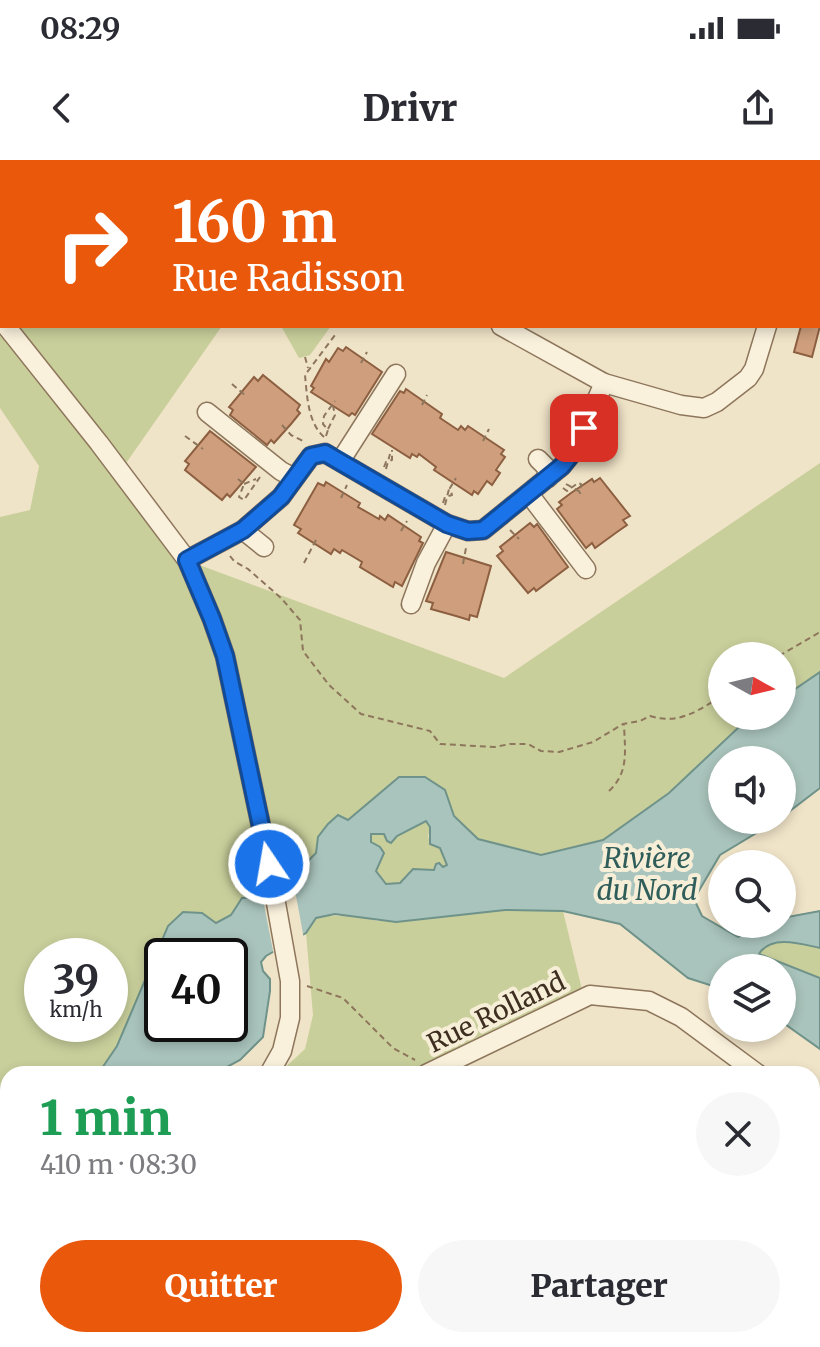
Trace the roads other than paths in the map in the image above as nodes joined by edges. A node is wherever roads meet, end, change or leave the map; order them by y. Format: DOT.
graph roads {
  1 [pos="8,328"];
  2 [pos="505,328"];
  3 [pos="766,328"];
  4 [pos="396,374"];
  5 [pos="604,383"];
  6 [pos="207,412"];
  7 [pos="325,451"];
  8 [pos="538,459"];
  9 [pos="288,475"];
  10 [pos="548,478"];
  11 [pos="529,494"];
  12 [pos="445,513"];
  13 [pos="243,530"];
  14 [pos="264,547"];
  15 [pos="187,560"];
  16 [pos="586,569"];
  17 [pos="411,604"];
  18 [pos="274,1066"];
  19 [pos="442,1066"];
  20 [pos="747,1066"];
  1 -- 15 [label="street"];
  2 -- 5 [label="street"];
  3 -- 5 [label="street"];
  4 -- 7 [label="street"];
  5 -- 10 [label="street"];
  6 -- 9 [label="street"];
  7 -- 9 [label="street"];
  7 -- 12 [label="street"];
  8 -- 10 [label="street"];
  9 -- 13 [label="street"];
  10 -- 11 [label="street"];
  11 -- 12 [label="street"];
  11 -- 16 [label="street"];
  12 -- 17 [label="street"];
  13 -- 14 [label="street"];
  13 -- 15 [label="street"];
  15 -- 18 [label="street"];
  19 -- 20 [label="street, Rue Rolland"];
}
